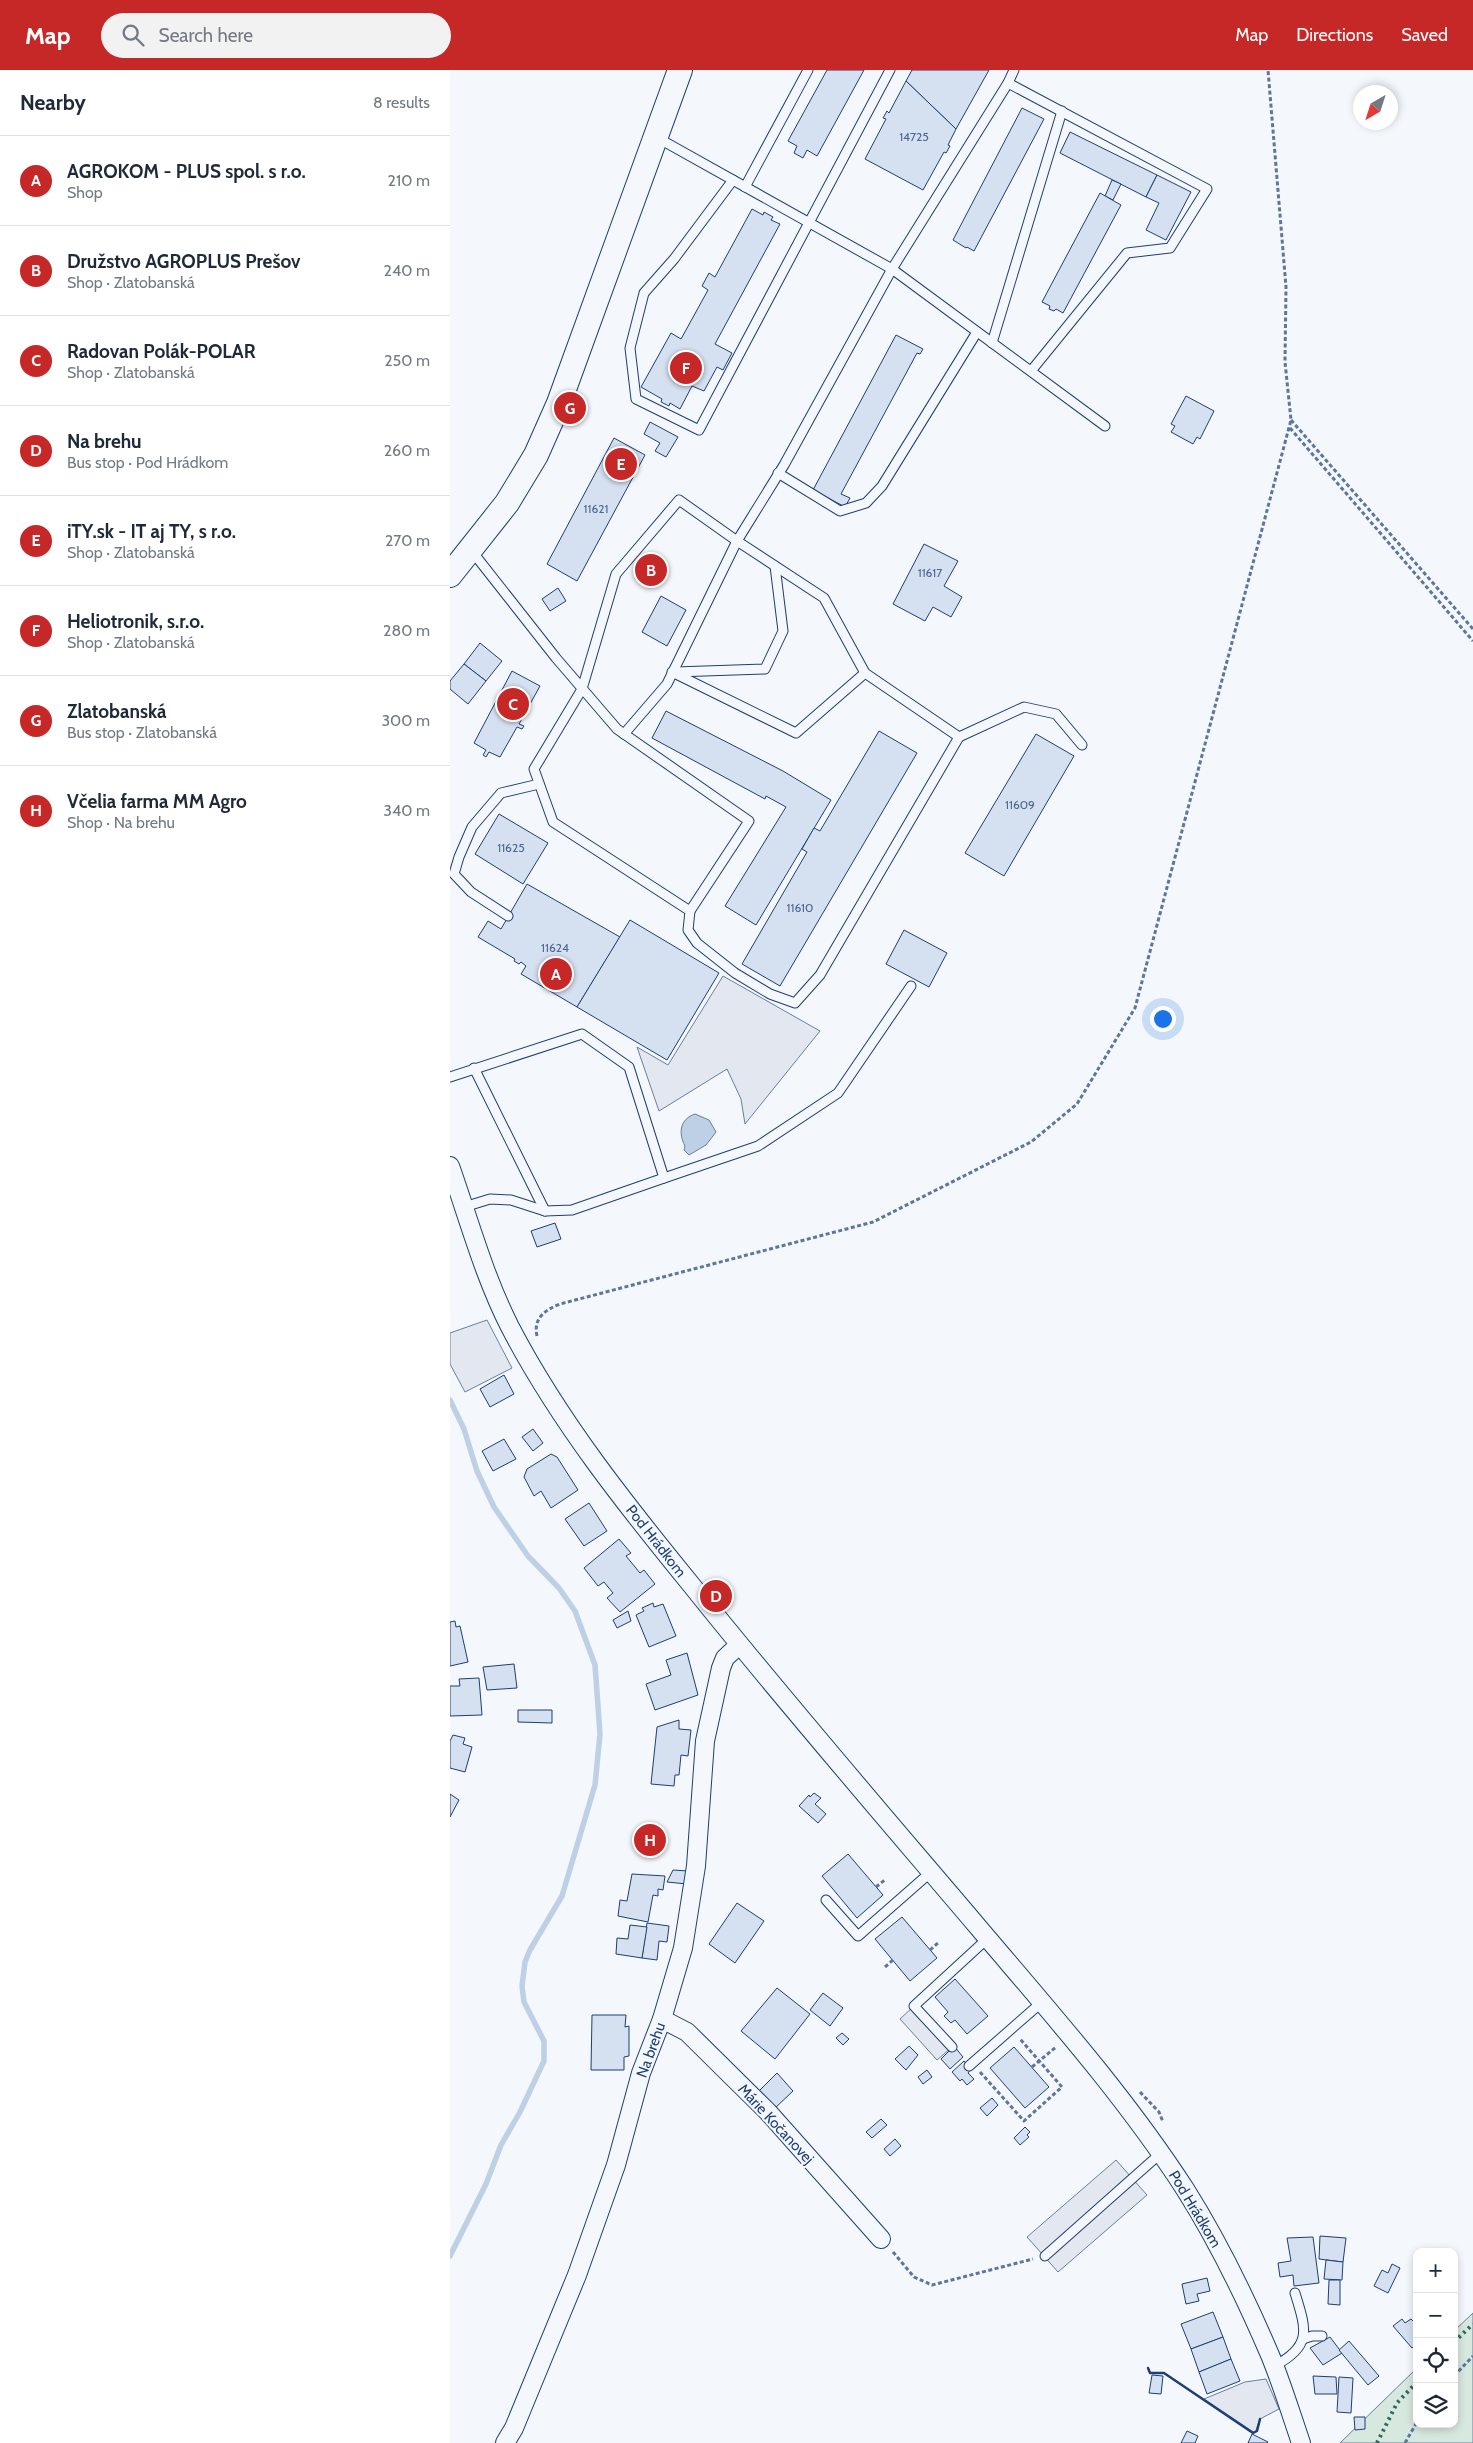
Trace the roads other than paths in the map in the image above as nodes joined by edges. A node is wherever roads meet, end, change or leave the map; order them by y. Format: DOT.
graph roads {
  1 [pos="680,70"];
  2 [pos="808,70"];
  3 [pos="890,70"];
  4 [pos="1014,70"];
  5 [pos="1008,83"];
  6 [pos="1062,111"];
  7 [pos="656,137"];
  8 [pos="733,180"];
  9 [pos="745,187"];
  10 [pos="810,223"];
  11 [pos="892,269"];
  12 [pos="977,332"];
  13 [pos="992,343"];
  14 [pos="1031,372"];
  15 [pos="1105,426"];
  16 [pos="778,473"];
  17 [pos="737,541"];
  18 [pos="471,550"];
  19 [pos="775,566"];
  20 [pos="450,575"];
  21 [pos="672,672"];
  22 [pos="865,673"];
  23 [pos="582,689"];
  24 [pos="624,734"];
  25 [pos="959,737"];
  26 [pos="1082,745"];
  27 [pos="539,784"];
  28 [pos="690,912"];
  29 [pos="508,916"];
  30 [pos="911,986"];
  31 [pos="474,1068"];
  32 [pos="450,1077"];
  33 [pos="450,1166"];
  34 [pos="664,1178"];
  35 [pos="464,1207"];
  36 [pos="545,1212"];
  37 [pos="740,1645"];
  38 [pos="931,1872"];
  39 [pos="826,1900"];
  40 [pos="988,1938"];
  41 [pos="1042,2002"];
  42 [pos="662,2019"];
  43 [pos="952,2047"];
  44 [pos="971,2065"];
  45 [pos="1161,2154"];
  46 [pos="881,2239"];
  47 [pos="1045,2256"];
  48 [pos="1295,2294"];
  49 [pos="1322,2336"];
  50 [pos="1303,2339"];
  51 [pos="1274,2366"];
  52 [pos="504,2443"];
  53 [pos="1302,2443"];
  1 -- 7 [label="street"];
  2 -- 9 [label="lane"];
  3 -- 10 [label="lane"];
  4 -- 5 [label="lane"];
  5 -- 6 [label="lane"];
  5 -- 11 [label="lane"];
  6 -- 13 [label="lane"];
  6 -- 14 [label="lane"];
  7 -- 8 [label="lane"];
  7 -- 18 [label="street"];
  8 -- 9 [label="lane"];
  8 -- 10 [label="lane"];
  9 -- 10 [label="lane"];
  10 -- 11 [label="lane"];
  11 -- 12 [label="lane"];
  11 -- 16 [label="lane"];
  12 -- 13 [label="lane"];
  12 -- 16 [label="lane"];
  13 -- 14 [label="lane"];
  14 -- 15 [label="lane"];
  16 -- 17 [label="lane"];
  17 -- 19 [label="lane"];
  17 -- 21 [label="lane"];
  17 -- 23 [label="lane"];
  18 -- 20 [label="street"];
  18 -- 23 [label="lane"];
  19 -- 21 [label="lane"];
  19 -- 22 [label="lane"];
  21 -- 22 [label="lane"];
  21 -- 24 [label="lane"];
  22 -- 25 [label="lane"];
  23 -- 24 [label="lane"];
  23 -- 27 [label="lane"];
  24 -- 28 [label="lane"];
  25 -- 26 [label="lane"];
  25 -- 28 [label="lane"];
  27 -- 28 [label="lane"];
  27 -- 29 [label="lane"];
  30 -- 34 [label="lane"];
  31 -- 32 [label="lane"];
  31 -- 34 [label="lane"];
  31 -- 36 [label="lane"];
  33 -- 35 [label="street, Pod Hrádkom"];
  34 -- 36 [label="lane"];
  35 -- 36 [label="lane"];
  35 -- 37 [label="street, Pod Hrádkom"];
  37 -- 38 [label="street, Pod Hrádkom"];
  37 -- 42 [label="street, Na brehu"];
  38 -- 39 [label="lane"];
  38 -- 40 [label="street, Pod Hrádkom"];
  40 -- 41 [label="street, Pod Hrádkom"];
  40 -- 43 [label="lane"];
  41 -- 44 [label="lane"];
  41 -- 45 [label="street, Pod Hrádkom"];
  42 -- 46 [label="street, Márie Kočanovej"];
  42 -- 52 [label="street, Na brehu"];
  45 -- 47 [label="lane"];
  45 -- 51 [label="street, Pod Hrádkom"];
  48 -- 50 [label="lane"];
  49 -- 50 [label="lane"];
  50 -- 51 [label="lane"];
  51 -- 53 [label="street, Pod Hrádkom"];
}
